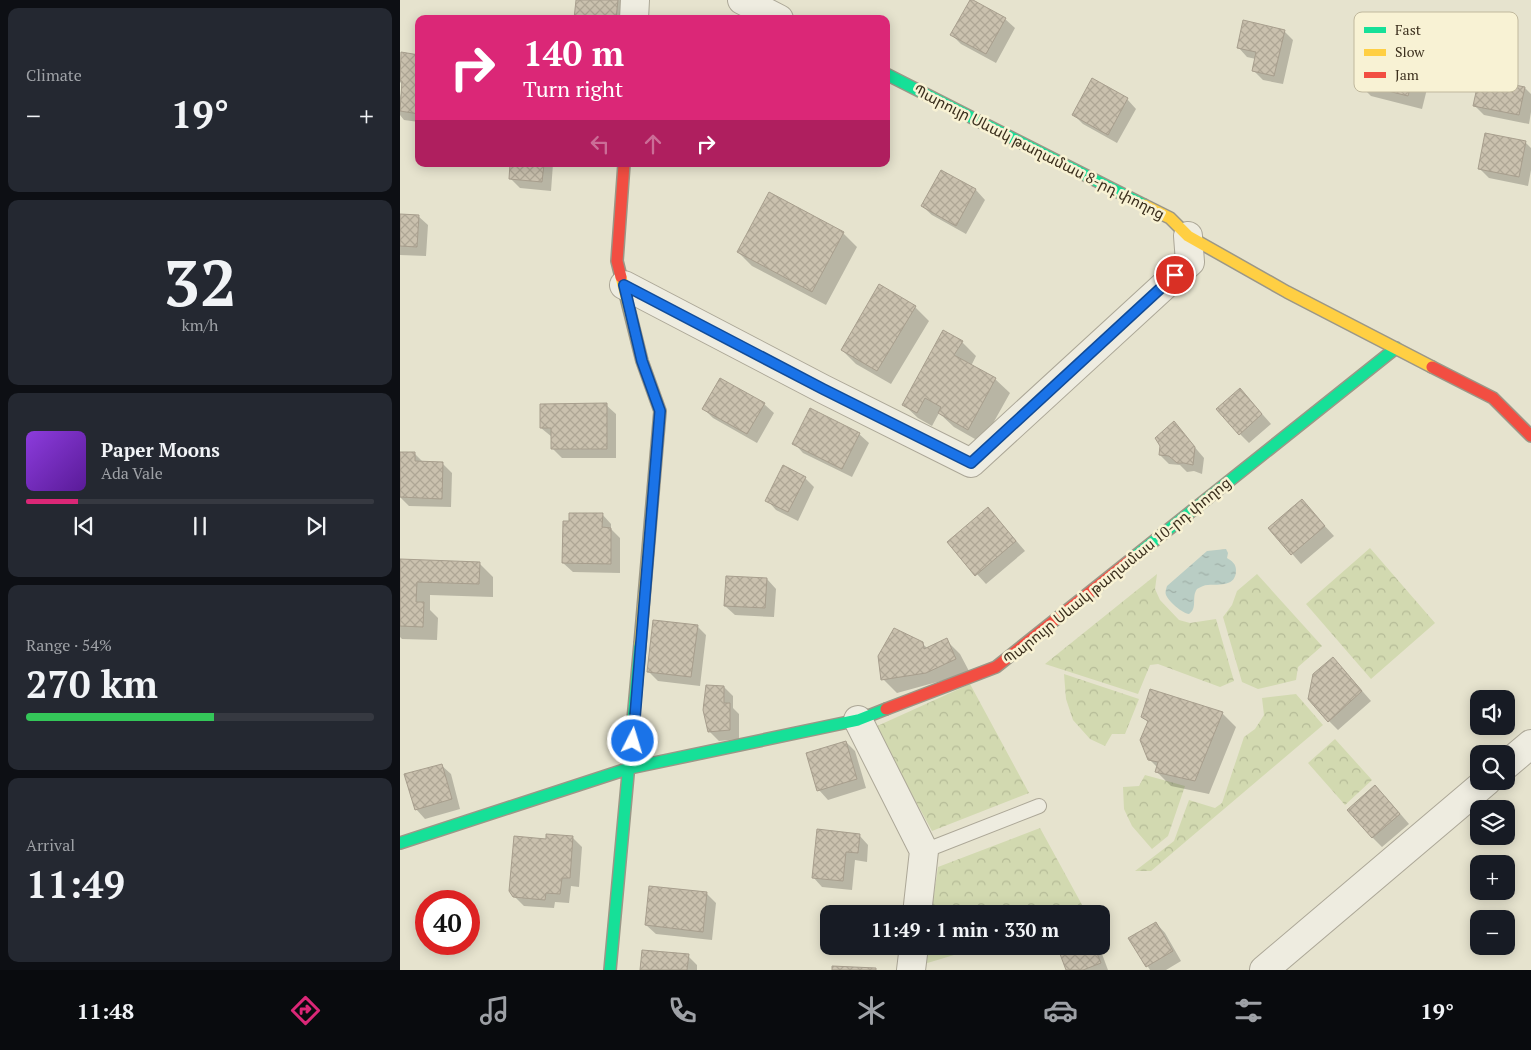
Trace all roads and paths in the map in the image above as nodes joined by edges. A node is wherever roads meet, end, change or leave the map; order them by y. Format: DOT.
graph roads {
  1 [pos="635,0"];
  2 [pos="742,0"];
  3 [pos="634,15"];
  4 [pos="771,15"];
  5 [pos="890,76"];
  6 [pos="624,167"];
  7 [pos="1188,236"];
  8 [pos="624,285"];
  9 [pos="1396,348"];
  10 [pos="1531,436"];
  11 [pos="858,720"];
  12 [pos="1531,744"];
  13 [pos="1515,757"];
  14 [pos="630,768"];
  15 [pos="1476,790"];
  16 [pos="1039,806"];
  17 [pos="400,843"];
  18 [pos="924,851"];
  19 [pos="918,905"];
  20 [pos="913,955"];
  21 [pos="610,970"];
  22 [pos="912,970"];
  23 [pos="1264,970"];
  1 -- 3 [label="street"];
  2 -- 4 [label="street"];
  5 -- 7 [label="street, Պարույր Սևակ թաղամաս 8-րդ փողոց"];
  6 -- 8 [label="street"];
  7 -- 8 [label="street"];
  7 -- 9 [label="street, Պարույր Սևակ թաղամաս 8-րդ փողոց"];
  8 -- 14 [label="street"];
  9 -- 10 [label="street"];
  9 -- 11 [label="street, Պարույր Սևակ թաղամաս 10-րդ փողոց"];
  11 -- 14 [label="street, Պարույր Սևակ թաղամաս 10-րդ փողոց"];
  11 -- 18 [label="street"];
  12 -- 13 [label="street"];
  14 -- 17 [label="street, Պարույր Սևակ թաղամաս 10-րդ փողոց"];
  14 -- 21 [label="street"];
  15 -- 23 [label="street"];
  16 -- 18 [label="lane"];
  18 -- 19 [label="street"];
  20 -- 22 [label="street"];
}
